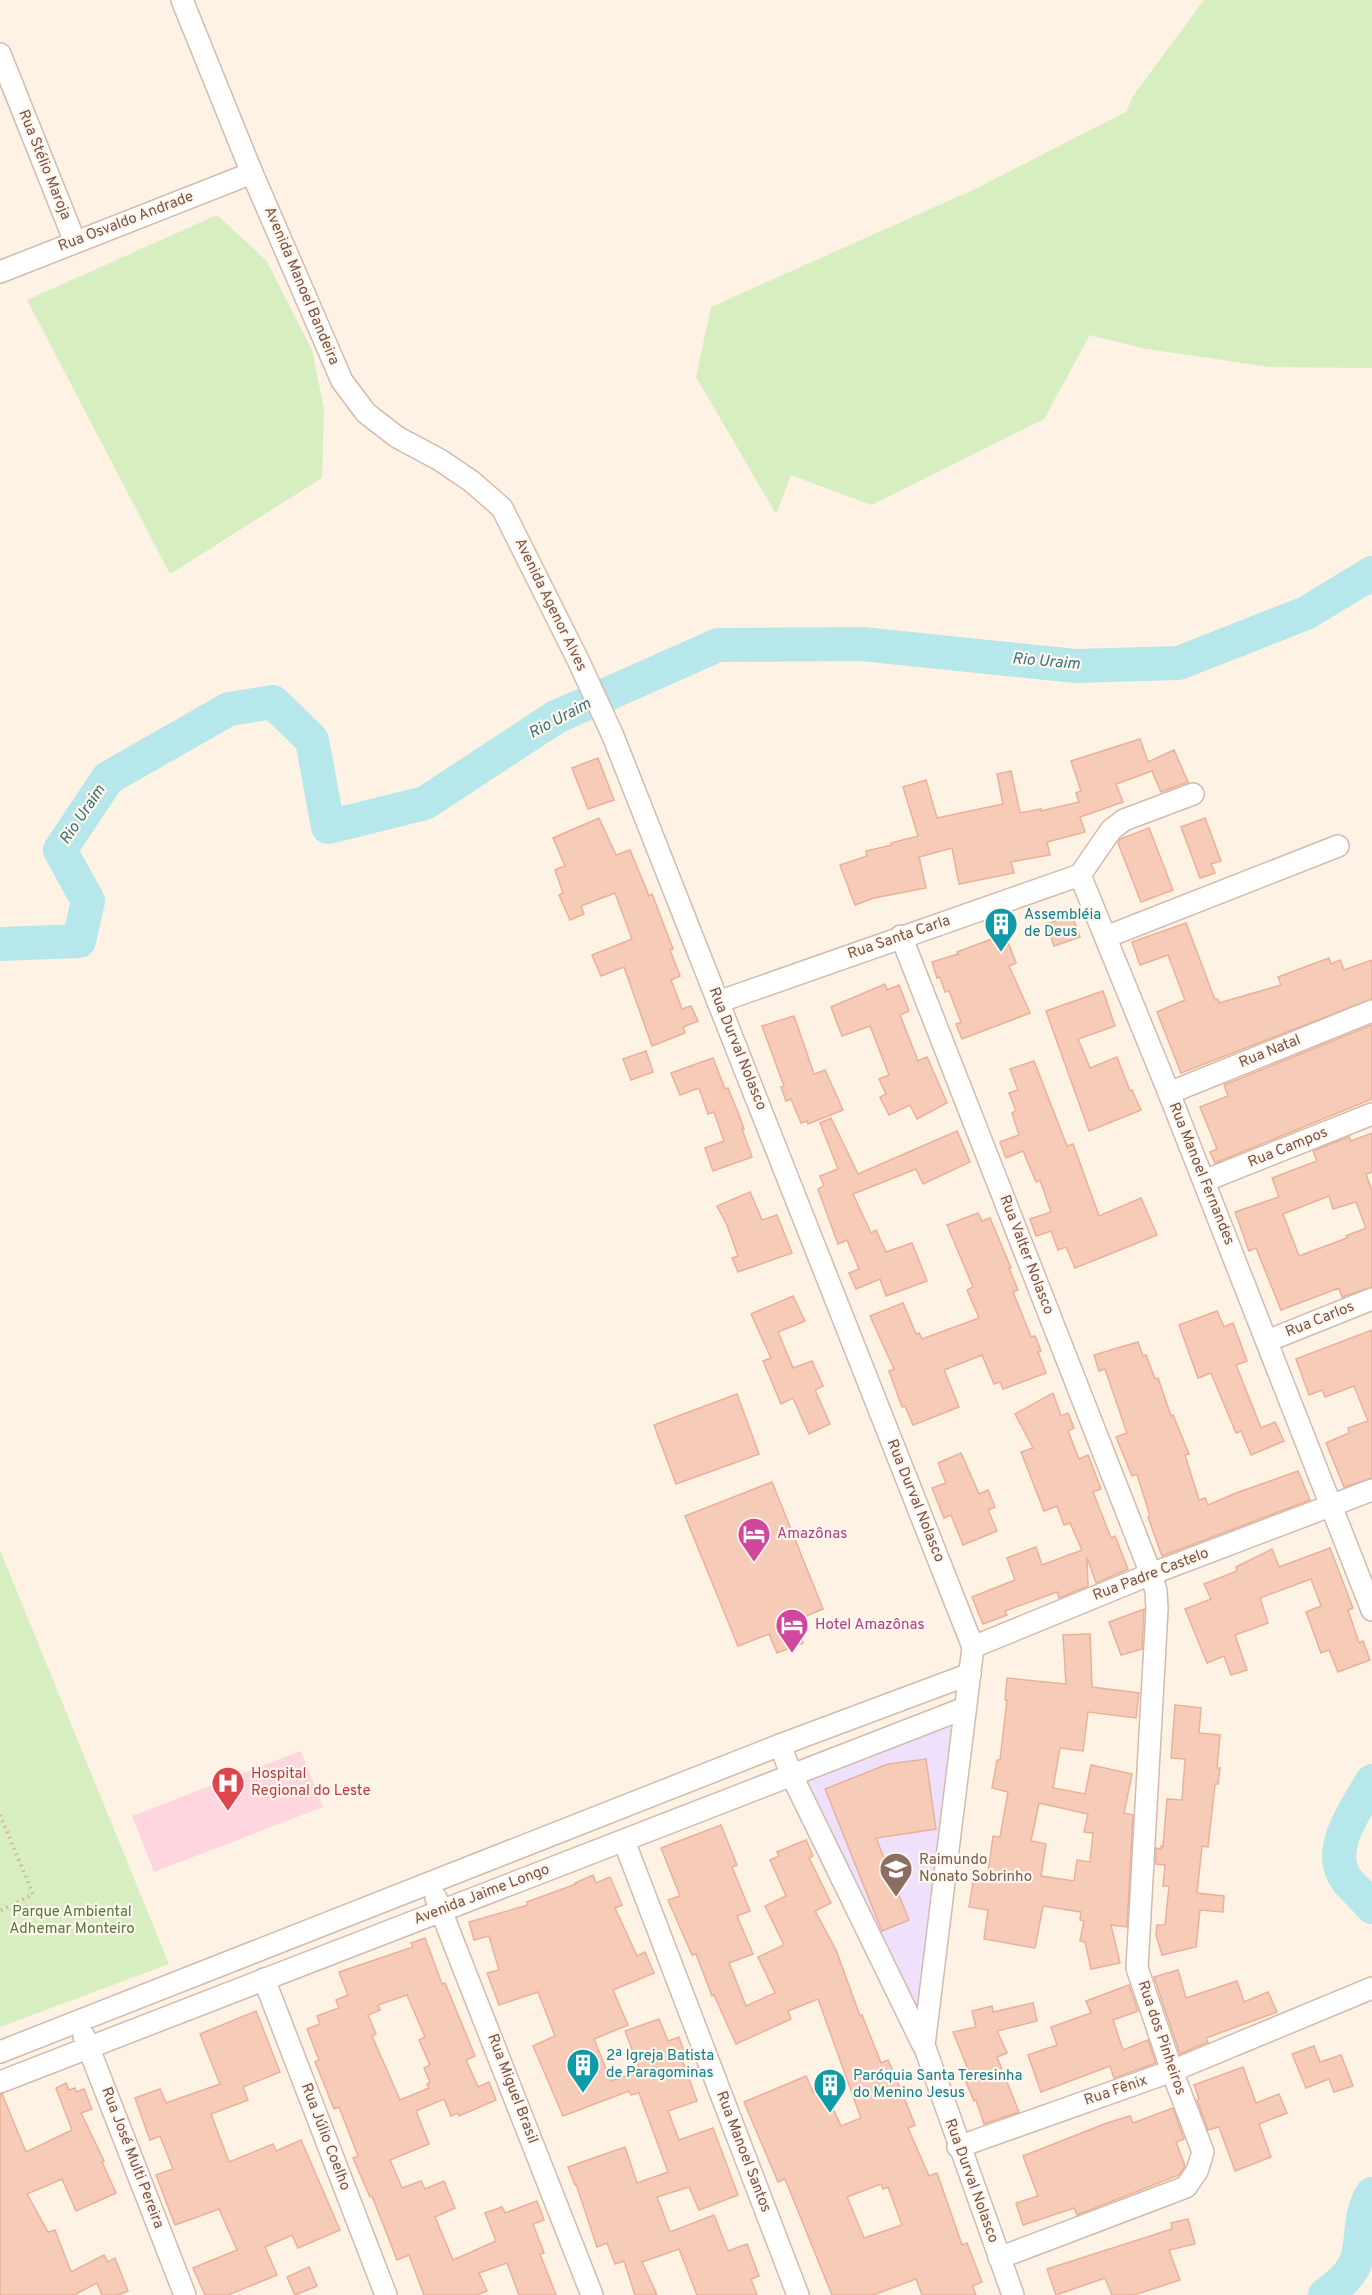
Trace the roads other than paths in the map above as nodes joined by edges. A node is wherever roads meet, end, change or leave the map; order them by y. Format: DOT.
graph roads {
  1 [pos="182,0"];
  2 [pos="0,54"];
  3 [pos="252,173"];
  4 [pos="75,242"];
  5 [pos="0,272"];
  6 [pos="502,508"];
  7 [pos="613,736"];
  8 [pos="1193,794"];
  9 [pos="1338,846"];
  10 [pos="1080,875"];
  11 [pos="901,936"];
  12 [pos="1106,937"];
  13 [pos="718,1002"];
  14 [pos="1372,1011"];
  15 [pos="1169,1093"];
  16 [pos="1372,1114"];
  17 [pos="1204,1181"];
  18 [pos="1372,1299"];
  19 [pos="1267,1341"];
  20 [pos="1372,1490"];
  21 [pos="1330,1506"];
  22 [pos="1151,1574"];
  23 [pos="1372,1610"];
  24 [pos="973,1647"];
  25 [pos="970,1674"];
  26 [pos="965,1708"];
  27 [pos="780,1745"];
  28 [pos="792,1776"];
  29 [pos="624,1842"];
  30 [pos="430,1884"];
  31 [pos="441,1910"];
  32 [pos="264,1979"];
  33 [pos="1372,1988"];
  34 [pos="78,2021"];
  35 [pos="924,2045"];
  36 [pos="89,2048"];
  37 [pos="0,2052"];
  38 [pos="1172,2071"];
  39 [pos="0,2082"];
  40 [pos="958,2147"];
  41 [pos="999,2258"];
  42 [pos="184,2295"];
  43 [pos="386,2295"];
  44 [pos="592,2295"];
  45 [pos="798,2295"];
  46 [pos="1012,2295"];
  1 -- 3 [label="street, Avenida Manoel Bandeira"];
  2 -- 4 [label="street, Rua Stélio Maroja"];
  3 -- 4 [label="street, Rua Osvaldo Andrade"];
  3 -- 6 [label="street, Avenida Manoel Bandeira"];
  4 -- 5 [label="street, Rua Osvaldo Andrade"];
  6 -- 7 [label="street, Avenida Agenor Alves"];
  7 -- 13 [label="street, Rua Durval Nolasco"];
  8 -- 10 [label="street"];
  9 -- 12 [label="street"];
  10 -- 11 [label="street, Rua Santa Carla"];
  10 -- 12 [label="street, Rua Manoel Fernandes"];
  11 -- 13 [label="street, Rua Santa Carla"];
  11 -- 22 [label="street, Rua Valter Nolasco"];
  12 -- 15 [label="street, Rua Manoel Fernandes"];
  13 -- 24 [label="street, Rua Durval Nolasco"];
  14 -- 15 [label="street, Rua Natal"];
  15 -- 17 [label="street, Rua Manoel Fernandes"];
  16 -- 17 [label="street, Rua Campos"];
  17 -- 19 [label="street, Rua Manoel Fernandes"];
  18 -- 19 [label="street, Rua Carlos"];
  19 -- 21 [label="street, Rua Manoel Fernandes"];
  20 -- 21 [label="street, Rua Padre Castelo"];
  21 -- 22 [label="street, Rua Padre Castelo"];
  21 -- 23 [label="street, Rua Manoel Fernandes"];
  22 -- 24 [label="street, Rua Padre Castelo"];
  22 -- 38 [label="street, Rua dos Pinheiros"];
  24 -- 25 [label="street, Rua Durval Nolasco"];
  25 -- 26 [label="street, Rua Durval Nolasco"];
  25 -- 27 [label="street"];
  26 -- 28 [label="street, Avenida Jaime Longo"];
  26 -- 35 [label="street, Rua Durval Nolasco"];
  27 -- 28 [label="street"];
  27 -- 30 [label="street"];
  28 -- 29 [label="street, Avenida Jaime Longo"];
  28 -- 35 [label="street"];
  29 -- 31 [label="street, Avenida Jaime Longo"];
  29 -- 45 [label="street, Rua Manoel Santos"];
  30 -- 31 [label="street, Rua Miguel Brasil"];
  30 -- 34 [label="street"];
  31 -- 32 [label="street, Avenida Jaime Longo"];
  31 -- 44 [label="street, Rua Miguel Brasil"];
  32 -- 36 [label="street, Avenida Jaime Longo"];
  32 -- 43 [label="street, Rua Júlio Coelho"];
  33 -- 38 [label="street, Rua Fênix"];
  34 -- 36 [label="street, Rua José Multi Pereira"];
  34 -- 37 [label="street"];
  35 -- 40 [label="street, Rua Durval Nolasco"];
  36 -- 39 [label="street, Avenida Jaime Longo"];
  36 -- 42 [label="street, Rua José Multi Pereira"];
  38 -- 40 [label="street, Rua Fênix"];
  38 -- 41 [label="street, Rua dos Pinheiros"];
  40 -- 41 [label="street, Rua Durval Nolasco"];
  41 -- 46 [label="street, Rua Durval Nolasco"];
}
